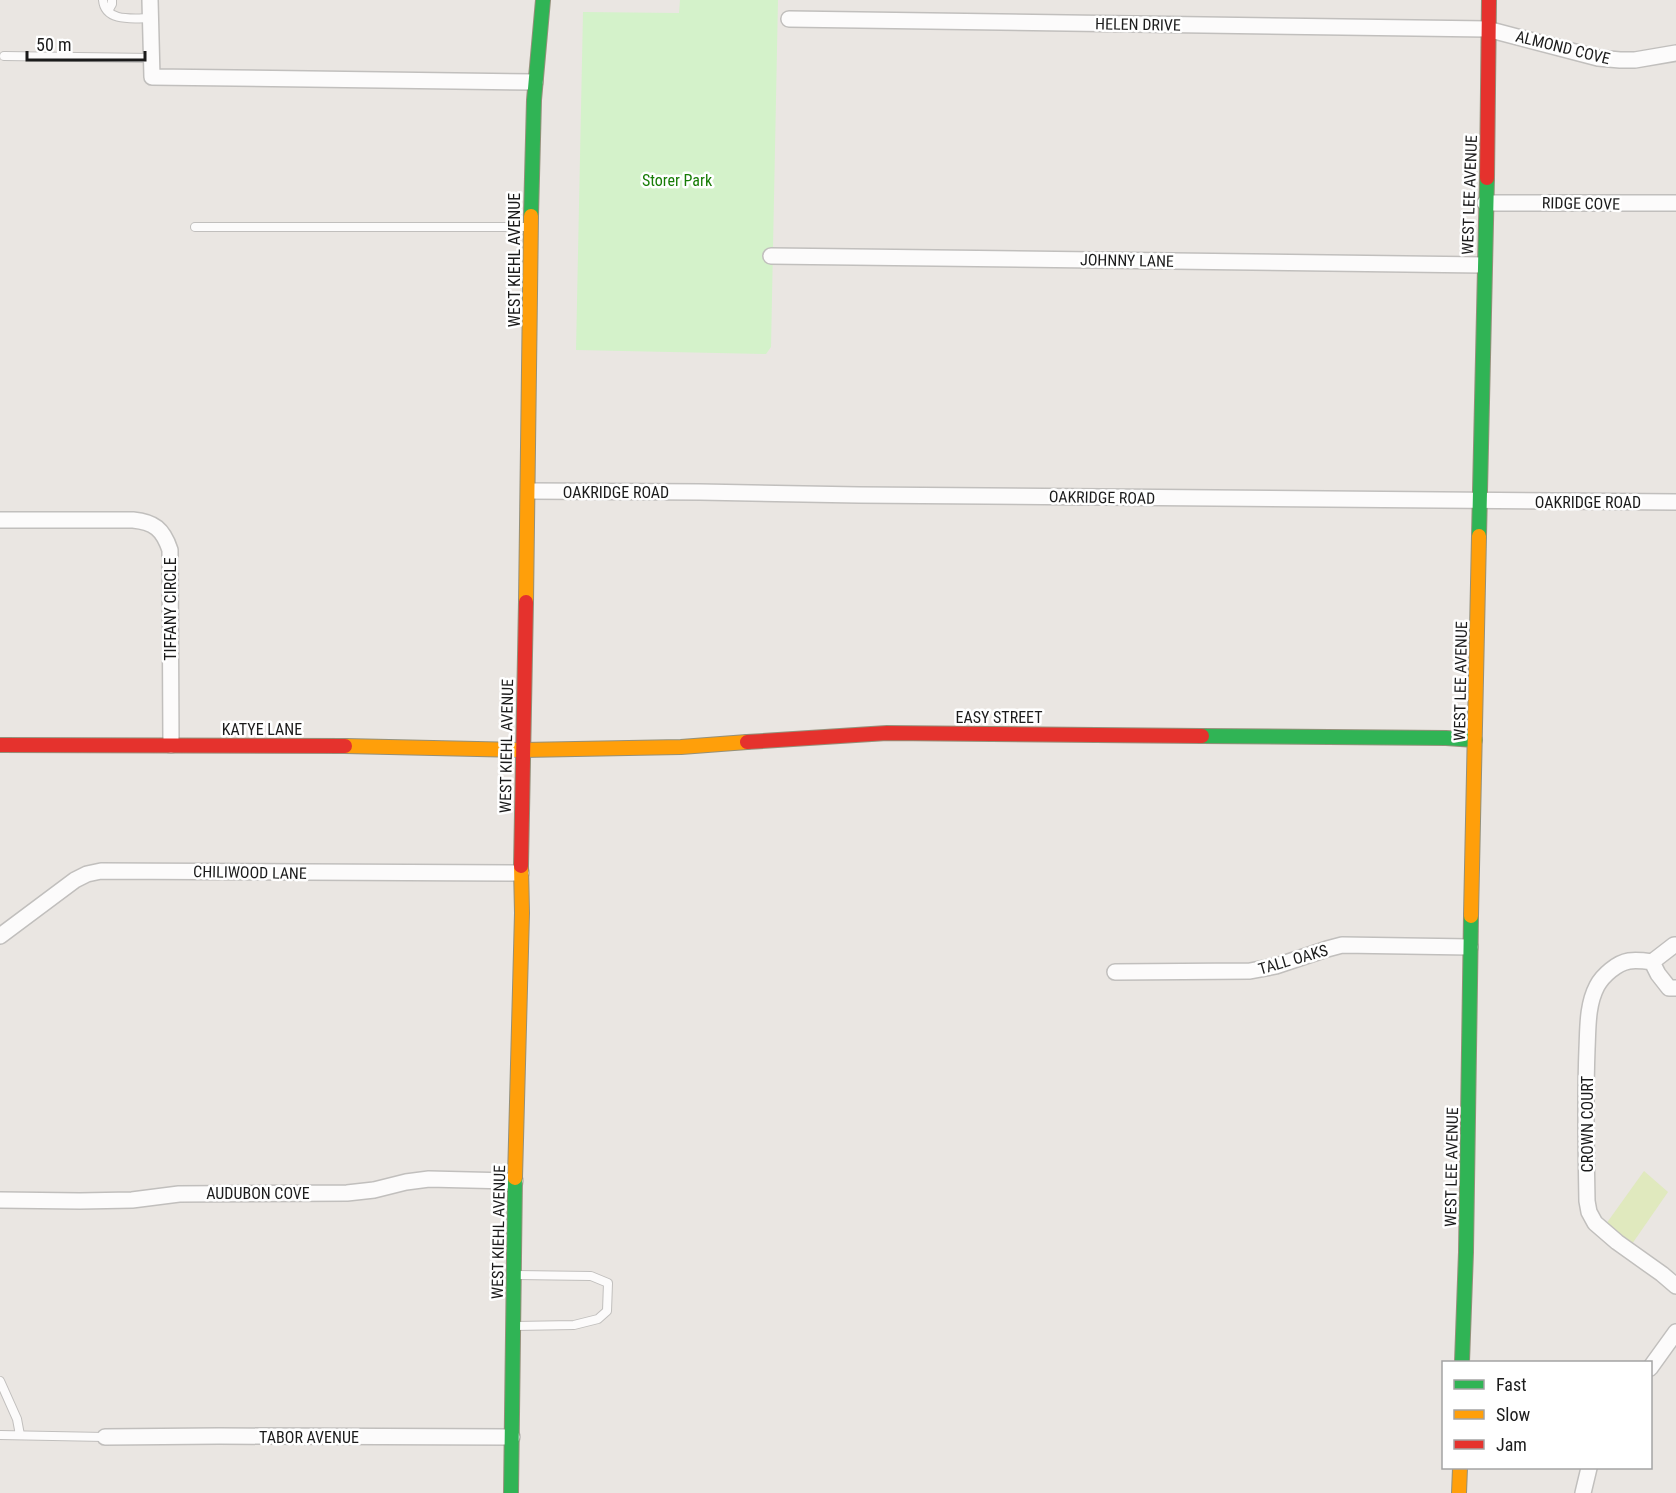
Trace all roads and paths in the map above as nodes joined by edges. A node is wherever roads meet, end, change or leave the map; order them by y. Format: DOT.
graph roads {
  1 [pos="103,0"];
  2 [pos="112,0"];
  3 [pos="150,0"];
  4 [pos="543,0"];
  5 [pos="1489,0"];
  6 [pos="108,11"];
  7 [pos="151,18"];
  8 [pos="789,19"];
  9 [pos="1487,29"];
  10 [pos="1676,53"];
  11 [pos="4,56"];
  12 [pos="152,58"];
  13 [pos="535,82"];
  14 [pos="1485,203"];
  15 [pos="1676,203"];
  16 [pos="195,227"];
  17 [pos="531,227"];
  18 [pos="771,256"];
  19 [pos="1483,265"];
  20 [pos="529,491"];
  21 [pos="1479,501"];
  22 [pos="1676,502"];
  23 [pos="0,520"];
  24 [pos="1475,740"];
  25 [pos="0,745"];
  26 [pos="171,745"];
  27 [pos="523,750"];
  28 [pos="521,873"];
  29 [pos="0,936"];
  30 [pos="1676,945"];
  31 [pos="1470,947"];
  32 [pos="1652,962"];
  33 [pos="1115,972"];
  34 [pos="1676,988"];
  35 [pos="515,1181"];
  36 [pos="0,1200"];
  37 [pos="514,1275"];
  38 [pos="1676,1286"];
  39 [pos="513,1326"];
  40 [pos="1676,1332"];
  41 [pos="1462,1361"];
  42 [pos="1652,1365"];
  43 [pos="0,1381"];
  44 [pos="0,1435"];
  45 [pos="20,1435"];
  46 [pos="105,1437"];
  47 [pos="512,1437"];
  48 [pos="1460,1469"];
  49 [pos="1589,1469"];
  50 [pos="511,1493"];
  51 [pos="1459,1493"];
  52 [pos="1583,1493"];
  1 -- 6 [label="lane"];
  2 -- 6 [label="lane"];
  3 -- 7 [label="street"];
  4 -- 13 [label="street, WEST KIEHL AVENUE"];
  5 -- 9 [label="street, WEST LEE AVENUE"];
  6 -- 7 [label="lane"];
  7 -- 12 [label="street"];
  8 -- 9 [label="street, HELEN DRIVE"];
  9 -- 10 [label="street, ALMOND COVE"];
  9 -- 14 [label="street, WEST LEE AVENUE"];
  11 -- 12 [label="lane"];
  12 -- 13 [label="street"];
  13 -- 17 [label="street, WEST KIEHL AVENUE"];
  14 -- 15 [label="street, RIDGE COVE"];
  14 -- 19 [label="street, WEST LEE AVENUE"];
  16 -- 17 [label="lane"];
  17 -- 20 [label="street, WEST KIEHL AVENUE"];
  18 -- 19 [label="street, JOHNNY LANE"];
  19 -- 21 [label="street, WEST LEE AVENUE"];
  20 -- 21 [label="street, OAKRIDGE ROAD"];
  20 -- 27 [label="street, WEST KIEHL AVENUE"];
  21 -- 22 [label="street, OAKRIDGE ROAD"];
  21 -- 24 [label="street, WEST LEE AVENUE"];
  23 -- 26 [label="street, TIFFANY CIRCLE"];
  24 -- 27 [label="street, EASY STREET"];
  24 -- 31 [label="street, WEST LEE AVENUE"];
  25 -- 26 [label="street, KATYE LANE"];
  26 -- 27 [label="street, KATYE LANE"];
  27 -- 28 [label="street, WEST KIEHL AVENUE"];
  28 -- 29 [label="street, CHILIWOOD LANE"];
  28 -- 35 [label="street, WEST KIEHL AVENUE"];
  30 -- 32 [label="street"];
  31 -- 33 [label="street, TALL OAKS"];
  31 -- 41 [label="street, WEST LEE AVENUE"];
  32 -- 34 [label="street"];
  32 -- 38 [label="street, CROWN COURT"];
  35 -- 36 [label="street, AUDUBON COVE"];
  35 -- 37 [label="street, WEST KIEHL AVENUE"];
  37 -- 39 [label="street, WEST KIEHL AVENUE"];
  37 -- 39 [label="lane"];
  39 -- 47 [label="street, WEST KIEHL AVENUE"];
  40 -- 42 [label="street"];
  43 -- 45 [label="lane"];
  44 -- 45 [label="lane"];
  45 -- 46 [label="lane"];
  46 -- 47 [label="street, TABOR AVENUE"];
  47 -- 50 [label="street, WEST KIEHL AVENUE"];
  48 -- 51 [label="street"];
  49 -- 52 [label="street"];
}
